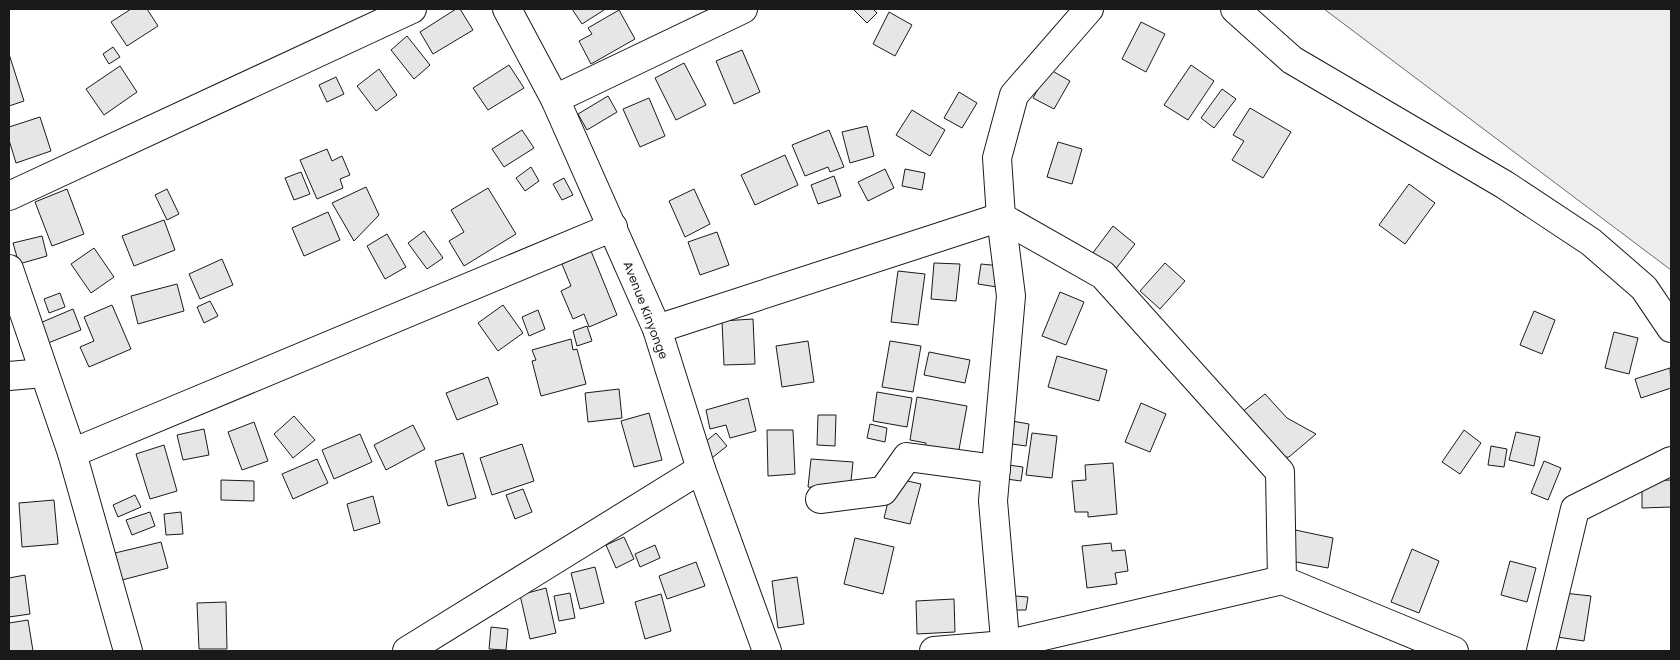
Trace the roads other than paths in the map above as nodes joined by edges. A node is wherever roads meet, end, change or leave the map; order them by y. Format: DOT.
graph roads {
  1 [pos="412,9"];
  2 [pos="507,9"];
  3 [pos="743,9"];
  4 [pos="1089,9"];
  5 [pos="1235,9"];
  6 [pos="555,100"];
  7 [pos="9,196"];
  8 [pos="1001,216"];
  9 [pos="613,227"];
  10 [pos="9,269"];
  11 [pos="1671,328"];
  12 [pos="656,329"];
  13 [pos="44,374"];
  14 [pos="9,376"];
  15 [pos="72,453"];
  16 [pos="1671,461"];
  17 [pos="701,469"];
  18 [pos="996,469"];
  19 [pos="820,498"];
  20 [pos="1282,580"];
  21 [pos="1005,648"];
  22 [pos="128,651"];
  23 [pos="407,651"];
  24 [pos="767,651"];
  25 [pos="934,651"];
  26 [pos="1454,651"];
  27 [pos="1541,651"];
  1 -- 7 [label="street"];
  2 -- 6 [label="street, Avenue Kinyonge"];
  3 -- 6 [label="street"];
  4 -- 8 [label="street"];
  5 -- 11 [label="street"];
  6 -- 9 [label="street, Avenue Kinyonge"];
  8 -- 12 [label="street"];
  8 -- 18 [label="street"];
  8 -- 20 [label="street"];
  9 -- 12 [label="street, Avenue Kinyonge"];
  9 -- 15 [label="street"];
  10 -- 13 [label="street"];
  12 -- 17 [label="street, Avenue Kinyonge"];
  13 -- 14 [label="street"];
  13 -- 15 [label="street"];
  15 -- 22 [label="street"];
  16 -- 27 [label="street"];
  17 -- 23 [label="street"];
  17 -- 24 [label="street, Avenue Kinyonge"];
  18 -- 19 [label="street"];
  18 -- 21 [label="street"];
  20 -- 21 [label="street"];
  20 -- 26 [label="street"];
  21 -- 25 [label="street"];
}
